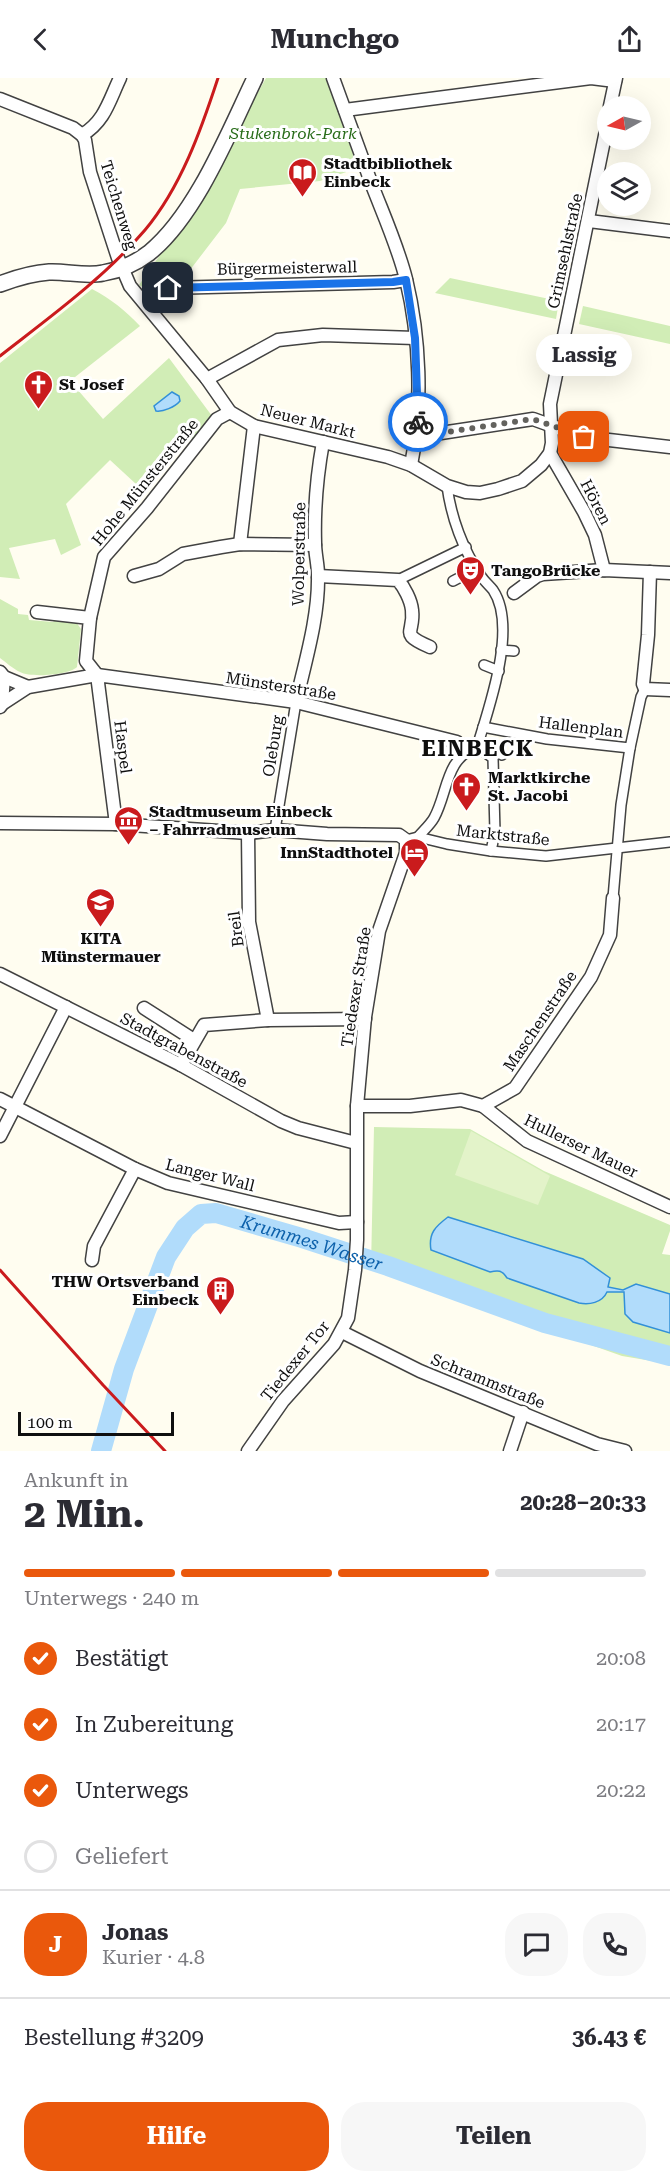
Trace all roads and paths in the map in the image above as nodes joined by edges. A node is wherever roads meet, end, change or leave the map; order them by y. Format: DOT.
graph roads {
  1 [pos="120,78"];
  2 [pos="255,78"];
  3 [pos="333,78"];
  4 [pos="615,80"];
  5 [pos="612,96"];
  6 [pos="0,99"];
  7 [pos="345,110"];
  8 [pos="82,135"];
  9 [pos="602,150"];
  10 [pos="589,221"];
  11 [pos="670,231"];
  12 [pos="122,268"];
  13 [pos="406,280"];
  14 [pos="0,284"];
  15 [pos="168,288"];
  16 [pos="415,338"];
  17 [pos="209,382"];
  18 [pos="231,412"];
  19 [pos="551,424"];
  20 [pos="254,426"];
  21 [pos="417,431"];
  22 [pos="323,442"];
  23 [pos="670,447"];
  24 [pos="550,453"];
  25 [pos="411,465"];
  26 [pos="447,486"];
  27 [pos="240,544"];
  28 [pos="315,545"];
  29 [pos="466,547"];
  30 [pos="476,569"];
  31 [pos="604,570"];
  32 [pos="650,572"];
  33 [pos="670,573"];
  34 [pos="134,576"];
  35 [pos="318,576"];
  36 [pos="398,580"];
  37 [pos="453,581"];
  38 [pos="514,593"];
  39 [pos="497,601"];
  40 [pos="37,612"];
  41 [pos="90,618"];
  42 [pos="430,647"];
  43 [pos="501,650"];
  44 [pos="514,651"];
  45 [pos="484,665"];
  46 [pos="499,671"];
  47 [pos="2,674"];
  48 [pos="97,675"];
  49 [pos="28,687"];
  50 [pos="645,689"];
  51 [pos="670,690"];
  52 [pos="296,702"];
  53 [pos="1,705"];
  54 [pos="483,727"];
  55 [pos="457,742"];
  56 [pos="477,747"];
  57 [pos="630,748"];
  58 [pos="0,823"];
  59 [pos="116,824"];
  60 [pos="275,830"];
  61 [pos="248,833"];
  62 [pos="412,839"];
  63 [pos="670,842"];
  64 [pos="616,849"];
  65 [pos="491,851"];
  66 [pos="613,898"];
  67 [pos="0,974"];
  68 [pos="66,1007"];
  69 [pos="144,1008"];
  70 [pos="365,1019"];
  71 [pos="268,1020"];
  72 [pos="194,1040"];
  73 [pos="180,1065"];
  74 [pos="0,1099"];
  75 [pos="15,1105"];
  76 [pos="357,1106"];
  77 [pos="483,1106"];
  78 [pos="0,1136"];
  79 [pos="356,1143"];
  80 [pos="135,1169"];
  81 [pos="670,1206"];
  82 [pos="357,1222"];
  83 [pos="92,1260"];
  84 [pos="342,1332"];
  85 [pos="523,1412"];
  86 [pos="248,1451"];
  87 [pos="510,1451"];
  88 [pos="625,1451"];
  1 -- 8 [label="street"];
  2 -- 12 [label="street"];
  3 -- 7 [label="street"];
  4 -- 5 [label="street"];
  4 -- 7 [label="street"];
  6 -- 8 [label="street"];
  7 -- 13 [label="street"];
  8 -- 12 [label="street, Teichenweg"];
  9 -- 10 [label="street, Grimsehlstraße"];
  10 -- 11 [label="street"];
  10 -- 19 [label="street, Grimsehlstraße"];
  12 -- 14 [label="street"];
  12 -- 17 [label="street, Teichenweg"];
  13 -- 15 [label="street, Bürgermeisterwall"];
  13 -- 16 [label="street"];
  16 -- 17 [label="street"];
  16 -- 21 [label="street"];
  17 -- 18 [label="street, Neuer Markt"];
  18 -- 20 [label="street, Neuer Markt"];
  18 -- 41 [label="street, Hohe Münsterstraße"];
  19 -- 21 [label="street"];
  19 -- 23 [label="street"];
  19 -- 24 [label="street, Grimsehlstraße"];
  20 -- 22 [label="street, Neuer Markt"];
  20 -- 27 [label="street"];
  21 -- 25 [label="street"];
  22 -- 25 [label="street, Neuer Markt"];
  22 -- 28 [label="street, Wolperstraße"];
  24 -- 26 [label="street, Neuer Markt"];
  24 -- 31 [label="street, Hören"];
  25 -- 26 [label="street, Neuer Markt"];
  26 -- 29 [label="street"];
  27 -- 28 [label="street"];
  27 -- 34 [label="street"];
  28 -- 35 [label="street, Wolperstraße"];
  29 -- 30 [label="street"];
  29 -- 36 [label="street"];
  30 -- 37 [label="street"];
  30 -- 39 [label="street"];
  31 -- 32 [label="street"];
  31 -- 38 [label="street"];
  32 -- 33 [label="street"];
  32 -- 50 [label="street"];
  35 -- 36 [label="street"];
  35 -- 52 [label="street, Wolperstraße"];
  36 -- 42 [label="street"];
  38 -- 39 [label="street"];
  39 -- 43 [label="street"];
  40 -- 41 [label="street"];
  41 -- 48 [label="street, Hohe Münsterstraße"];
  43 -- 44 [label="street"];
  43 -- 46 [label="street"];
  45 -- 46 [label="street"];
  46 -- 54 [label="street"];
  47 -- 49 [label="street"];
  47 -- 53 [label="street"];
  48 -- 49 [label="street, Münsterstraße"];
  48 -- 52 [label="street, Münsterstraße"];
  48 -- 59 [label="street, Haspel"];
  49 -- 53 [label="street"];
  50 -- 51 [label="street"];
  50 -- 57 [label="street, Hallenplan"];
  52 -- 55 [label="street, Münsterstraße"];
  52 -- 60 [label="street, Oleburg"];
  54 -- 56 [label="street"];
  54 -- 57 [label="street, Hallenplan"];
  55 -- 56 [label="street"];
  56 -- 62 [label="street"];
  56 -- 65 [label="street"];
  57 -- 64 [label="street, Maschenstraße"];
  58 -- 59 [label="street"];
  59 -- 61 [label="street"];
  60 -- 61 [label="street"];
  60 -- 62 [label="street"];
  61 -- 71 [label="street, Breil"];
  62 -- 65 [label="street, Marktstraße"];
  62 -- 70 [label="street, Tiedexer Straße"];
  63 -- 64 [label="street, Marktstraße"];
  64 -- 65 [label="street, Marktstraße"];
  64 -- 66 [label="street, Maschenstraße"];
  66 -- 77 [label="street, Maschenstraße"];
  67 -- 68 [label="street, Stadtgrabenstraße"];
  68 -- 73 [label="street, Stadtgrabenstraße"];
  68 -- 75 [label="street"];
  69 -- 72 [label="street"];
  70 -- 71 [label="street"];
  70 -- 76 [label="street, Tiedexer Straße"];
  71 -- 72 [label="street"];
  72 -- 73 [label="street"];
  73 -- 79 [label="street, Stadtgrabenstraße"];
  74 -- 75 [label="street, Langer Wall"];
  75 -- 78 [label="street"];
  75 -- 80 [label="street, Langer Wall"];
  76 -- 77 [label="street"];
  76 -- 79 [label="street, Tiedexer Straße"];
  77 -- 81 [label="street, Hullerser Mauer"];
  79 -- 82 [label="street, Tiedexer Tor"];
  80 -- 82 [label="street, Langer Wall"];
  80 -- 83 [label="street"];
  82 -- 84 [label="street, Tiedexer Tor"];
  84 -- 85 [label="street, Schrammstraße"];
  84 -- 86 [label="street, Tiedexer Tor"];
  85 -- 87 [label="street"];
  85 -- 88 [label="street, Schrammstraße"];
}
